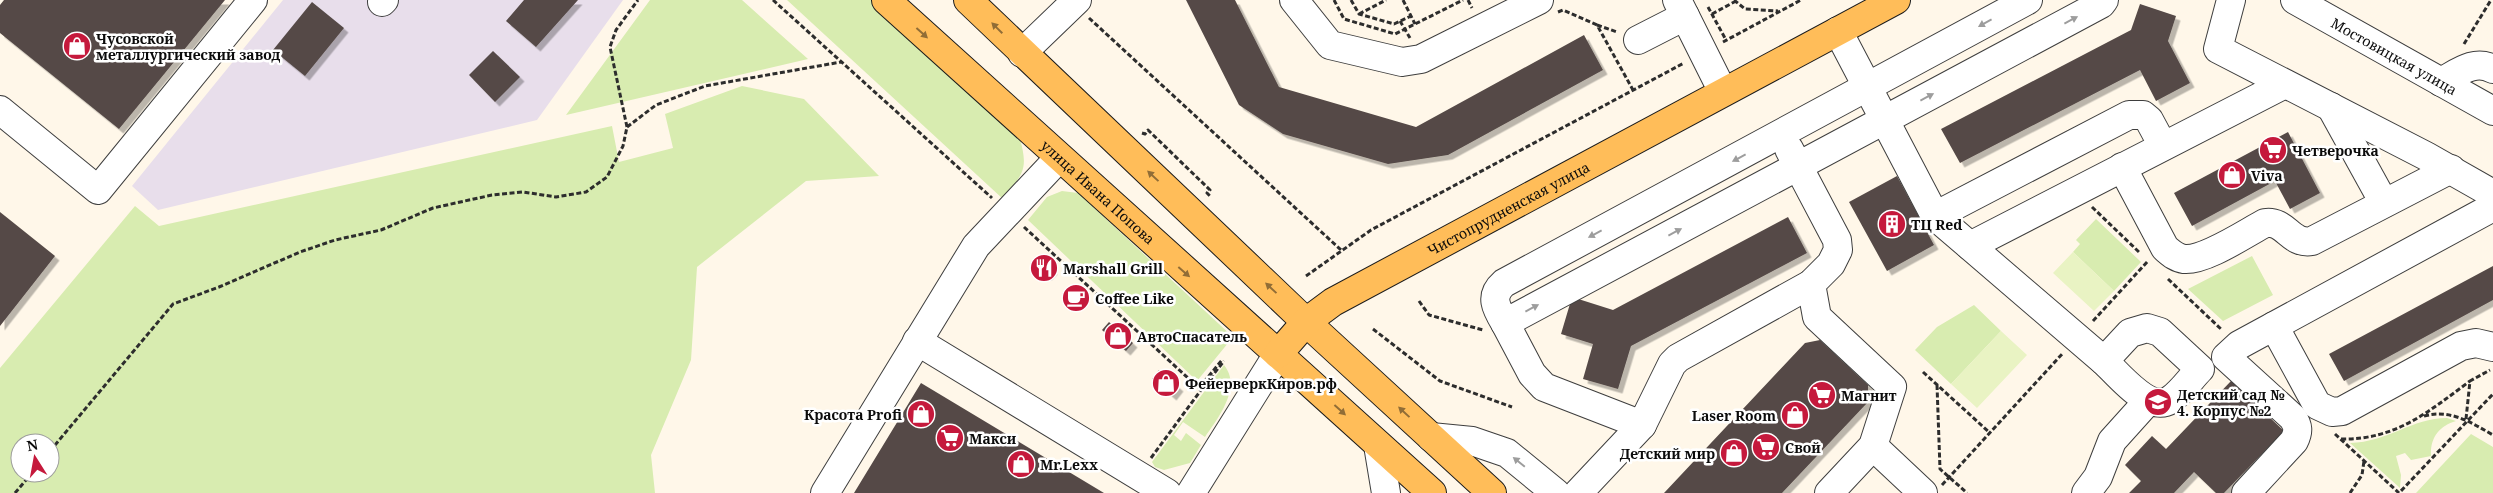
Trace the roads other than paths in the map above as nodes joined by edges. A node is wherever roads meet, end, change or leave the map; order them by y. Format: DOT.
graph roads {
  1 [pos="253,0"];
  2 [pos="886,0"];
  3 [pos="968,0"];
  4 [pos="1294,0"];
  5 [pos="1539,0"];
  6 [pos="1896,0"];
  7 [pos="2028,0"];
  8 [pos="2104,0"];
  9 [pos="2231,0"];
  10 [pos="2310,4"];
  11 [pos="1689,5"];
  12 [pos="1082,8"];
  13 [pos="1838,31"];
  14 [pos="1638,40"];
  15 [pos="1022,53"];
  16 [pos="2493,69"];
  17 [pos="2441,82"];
  18 [pos="2285,84"];
  19 [pos="1868,88"];
  20 [pos="1723,92"];
  21 [pos="2331,107"];
  22 [pos="0,110"];
  23 [pos="2493,111"];
  24 [pos="1884,120"];
  25 [pos="1782,135"];
  26 [pos="2163,146"];
  27 [pos="1059,158"];
  28 [pos="1798,166"];
  29 [pos="2122,167"];
  30 [pos="2451,169"];
  31 [pos="2493,194"];
  32 [pos="2384,202"];
  33 [pos="2493,207"];
  34 [pos="1935,216"];
  35 [pos="1970,246"];
  36 [pos="1811,284"];
  37 [pos="1306,322"];
  38 [pos="2274,326"];
  39 [pos="1509,331"];
  40 [pos="917,342"];
  41 [pos="2493,347"];
  42 [pos="1278,354"];
  43 [pos="2226,357"];
  44 [pos="2104,361"];
  45 [pos="2200,368"];
  46 [pos="2148,401"];
  47 [pos="1642,425"];
  48 [pos="1432,437"];
  49 [pos="1378,444"];
  50 [pos="1873,446"];
  51 [pos="1932,490"];
  52 [pos="825,493"];
  53 [pos="1167,493"];
  54 [pos="1191,493"];
  55 [pos="1386,493"];
  56 [pos="1432,493"];
  57 [pos="1492,493"];
  58 [pos="1556,493"];
  59 [pos="1578,493"];
  60 [pos="1829,493"];
  61 [pos="2086,493"];
  62 [pos="2246,493"];
  1 -- 22 [label="street"];
  2 -- 27 [label="main road, улица Ивана Попова, one-way"];
  15 -- 3 [label="main road, one-way"];
  4 -- 5 [label="street"];
  6 -- 13 [label="main road, Чистопрудненская улица"];
  7 -- 19 [label="street, one-way"];
  24 -- 8 [label="street, one-way"];
  9 -- 18 [label="street"];
  10 -- 17 [label="street, Мостовицкая улица"];
  11 -- 14 [label="street"];
  11 -- 20 [label="street"];
  12 -- 15 [label="street"];
  13 -- 19 [label="street"];
  13 -- 20 [label="main road, Чистопрудненская улица"];
  37 -- 15 [label="main road, one-way"];
  16 -- 17 [label="street"];
  17 -- 23 [label="street, Мостовицкая улица"];
  18 -- 21 [label="street"];
  18 -- 26 [label="street"];
  19 -- 24 [label="street"];
  19 -- 25 [label="street"];
  20 -- 37 [label="main road, Чистопрудненская улица"];
  21 -- 30 [label="street"];
  21 -- 32 [label="street"];
  24 -- 28 [label="street"];
  24 -- 34 [label="street"];
  25 -- 28 [label="street"];
  25 -- 39 [label="street, one-way"];
  26 -- 29 [label="street"];
  26 -- 34 [label="street"];
  27 -- 40 [label="street"];
  27 -- 42 [label="main road, улица Ивана Попова, one-way"];
  28 -- 36 [label="street"];
  39 -- 28 [label="street, one-way"];
  29 -- 32 [label="street"];
  29 -- 35 [label="street"];
  30 -- 31 [label="street"];
  30 -- 32 [label="street"];
  33 -- 38 [label="street"];
  34 -- 35 [label="street"];
  35 -- 44 [label="street"];
  36 -- 47 [label="street"];
  36 -- 50 [label="street"];
  37 -- 42 [label="main road, Чистопрудненская улица"];
  48 -- 37 [label="main road, one-way"];
  38 -- 41 [label="street"];
  38 -- 43 [label="street"];
  39 -- 47 [label="street"];
  40 -- 52 [label="street"];
  40 -- 53 [label="street"];
  42 -- 49 [label="main road, улица Ивана Попова, one-way"];
  42 -- 54 [label="street, Чистопрудненская улица"];
  43 -- 45 [label="street"];
  43 -- 62 [label="street"];
  44 -- 45 [label="street"];
  44 -- 46 [label="street"];
  45 -- 46 [label="street"];
  46 -- 61 [label="street"];
  47 -- 59 [label="street"];
  48 -- 57 [label="main road"];
  58 -- 48 [label="street, one-way"];
  49 -- 55 [label="street"];
  49 -- 56 [label="main road, улица Ивана Попова"];
  50 -- 51 [label="street"];
  50 -- 60 [label="street"];
}
